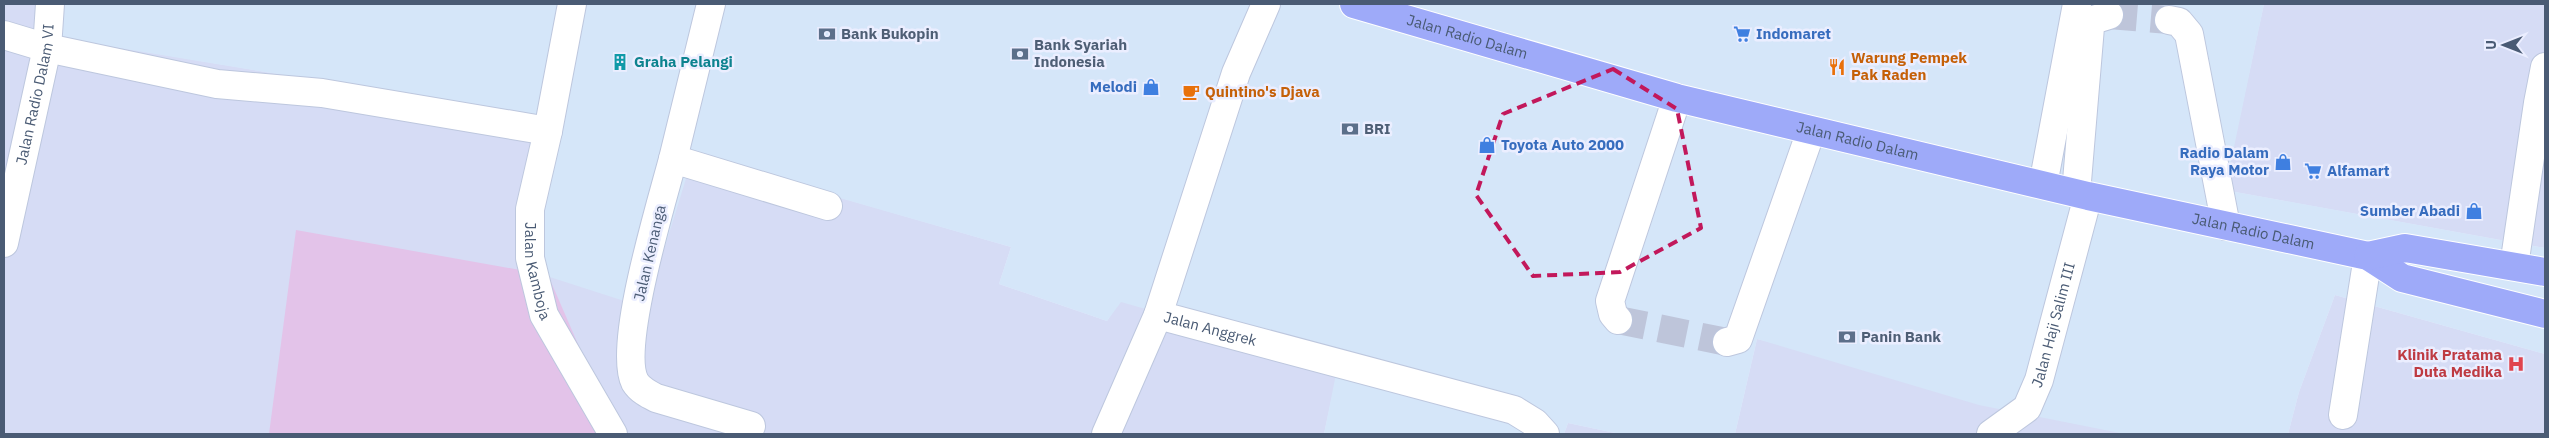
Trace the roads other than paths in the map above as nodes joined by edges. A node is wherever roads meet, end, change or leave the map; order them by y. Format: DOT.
graph roads {
  1 [pos="50,4"];
  2 [pos="572,4"];
  3 [pos="711,4"];
  4 [pos="1266,4"];
  5 [pos="1354,4"];
  6 [pos="2077,4"];
  7 [pos="2109,15"];
  8 [pos="2169,20"];
  9 [pos="4,36"];
  10 [pos="47,48"];
  11 [pos="2545,67"];
  12 [pos="1676,98"];
  13 [pos="548,131"];
  14 [pos="1811,131"];
  15 [pos="673,159"];
  16 [pos="2043,185"];
  17 [pos="2082,194"];
  18 [pos="828,206"];
  19 [pos="2226,226"];
  20 [pos="4,243"];
  21 [pos="2368,256"];
  22 [pos="2514,266"];
  23 [pos="2545,272"];
  24 [pos="2545,314"];
  25 [pos="1158,315"];
  26 [pos="1618,320"];
  27 [pos="1728,342"];
  28 [pos="2343,415"];
  29 [pos="751,426"];
  30 [pos="613,434"];
  31 [pos="1106,434"];
  32 [pos="1545,434"];
  33 [pos="1991,434"];
  1 -- 10 [label="street, Jalan Radio Dalam VI"];
  2 -- 13 [label="street, Jalan Kamboja"];
  3 -- 15 [label="street, Jalan Kenanga"];
  4 -- 25 [label="street, Jalan Anggrek"];
  5 -- 12 [label="main road, Jalan Radio Dalam"];
  6 -- 16 [label="street"];
  7 -- 17 [label="street, Jalan Haji Salim III"];
  8 -- 19 [label="street"];
  9 -- 10 [label="street"];
  10 -- 13 [label="street"];
  10 -- 20 [label="street, Jalan Radio Dalam VI"];
  11 -- 22 [label="street"];
  12 -- 14 [label="main road, Jalan Radio Dalam"];
  12 -- 26 [label="street"];
  13 -- 30 [label="street, Jalan Kamboja"];
  14 -- 16 [label="main road, Jalan Radio Dalam"];
  14 -- 27 [label="street"];
  15 -- 18 [label="street"];
  15 -- 29 [label="street, Jalan Kenanga"];
  16 -- 17 [label="main road, Jalan Radio Dalam"];
  17 -- 19 [label="main road, Jalan Radio Dalam"];
  17 -- 33 [label="street, Jalan Haji Salim III"];
  19 -- 21 [label="main road, Jalan Radio Dalam"];
  21 -- 22 [label="main road, Jalan Radio Dalam"];
  21 -- 24 [label="main road, Jalan Radio Dalam"];
  21 -- 28 [label="street"];
  22 -- 23 [label="main road, Jalan Radio Dalam"];
  25 -- 31 [label="street"];
  25 -- 32 [label="street, Jalan Anggrek"];
}
